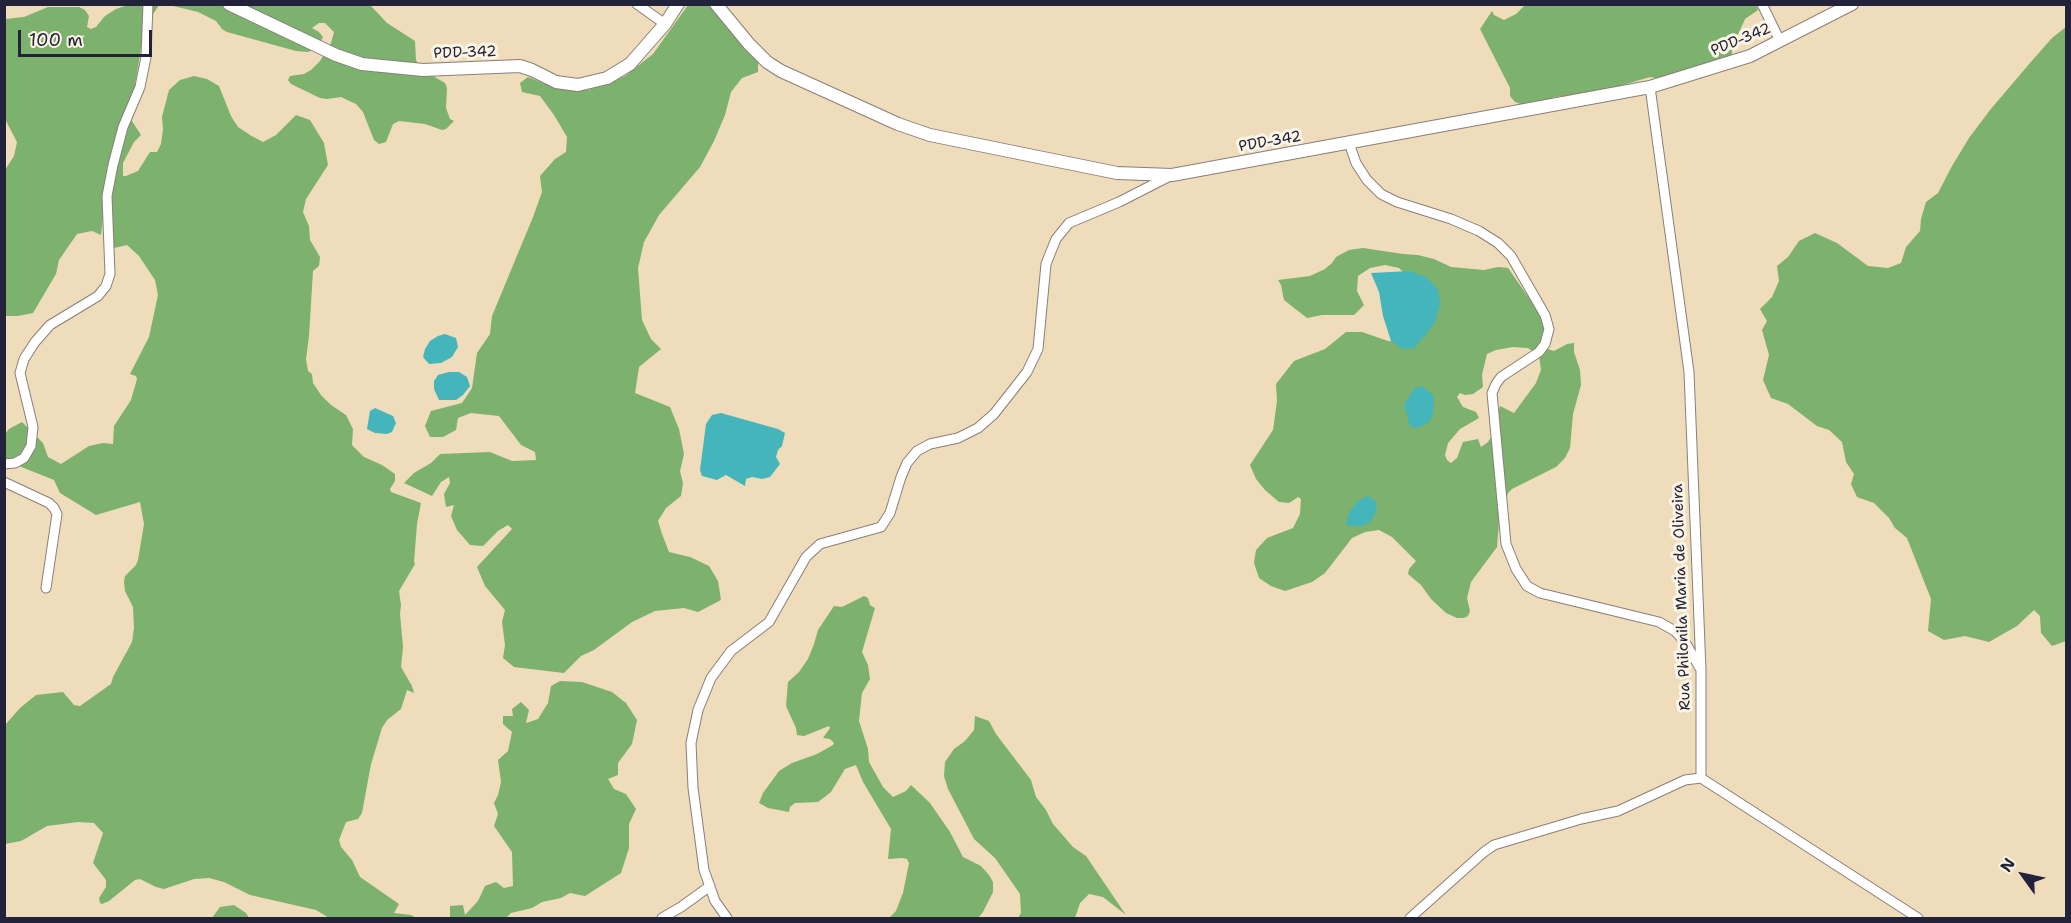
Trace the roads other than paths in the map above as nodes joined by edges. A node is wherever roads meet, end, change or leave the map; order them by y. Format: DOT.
graph roads {
  1 [pos="148,4"];
  2 [pos="229,4"];
  3 [pos="637,4"];
  4 [pos="678,4"];
  5 [pos="716,4"];
  6 [pos="1762,4"];
  7 [pos="1852,4"];
  8 [pos="664,24"];
  9 [pos="1780,41"];
  10 [pos="1650,87"];
  11 [pos="1349,143"];
  12 [pos="1172,175"];
  13 [pos="4,464"];
  14 [pos="4,482"];
  15 [pos="46,588"];
  16 [pos="1701,670"];
  17 [pos="1701,778"];
  18 [pos="710,886"];
  19 [pos="662,918"];
  20 [pos="727,918"];
  21 [pos="1410,918"];
  22 [pos="1918,918"];
  1 -- 13 [label="street"];
  2 -- 8 [label="street, PDD-342 / PDD-342"];
  3 -- 8 [label="street"];
  4 -- 8 [label="street, PDD-342 / PDD-342"];
  5 -- 12 [label="street, PDD-342 / PDD-342"];
  6 -- 9 [label="street"];
  7 -- 9 [label="street, PDD-342 / PDD-342"];
  9 -- 10 [label="street, PDD-342 / PDD-342"];
  10 -- 11 [label="street, PDD-342 / PDD-342"];
  10 -- 16 [label="street, Rua Philonila Maria de Oliveira"];
  11 -- 12 [label="street, PDD-342 / PDD-342"];
  11 -- 16 [label="street"];
  12 -- 18 [label="street"];
  14 -- 15 [label="street"];
  16 -- 17 [label="street, Rua Philonila Maria de Oliveira"];
  17 -- 21 [label="street"];
  17 -- 22 [label="street"];
  18 -- 19 [label="street"];
  18 -- 20 [label="street"];
}
